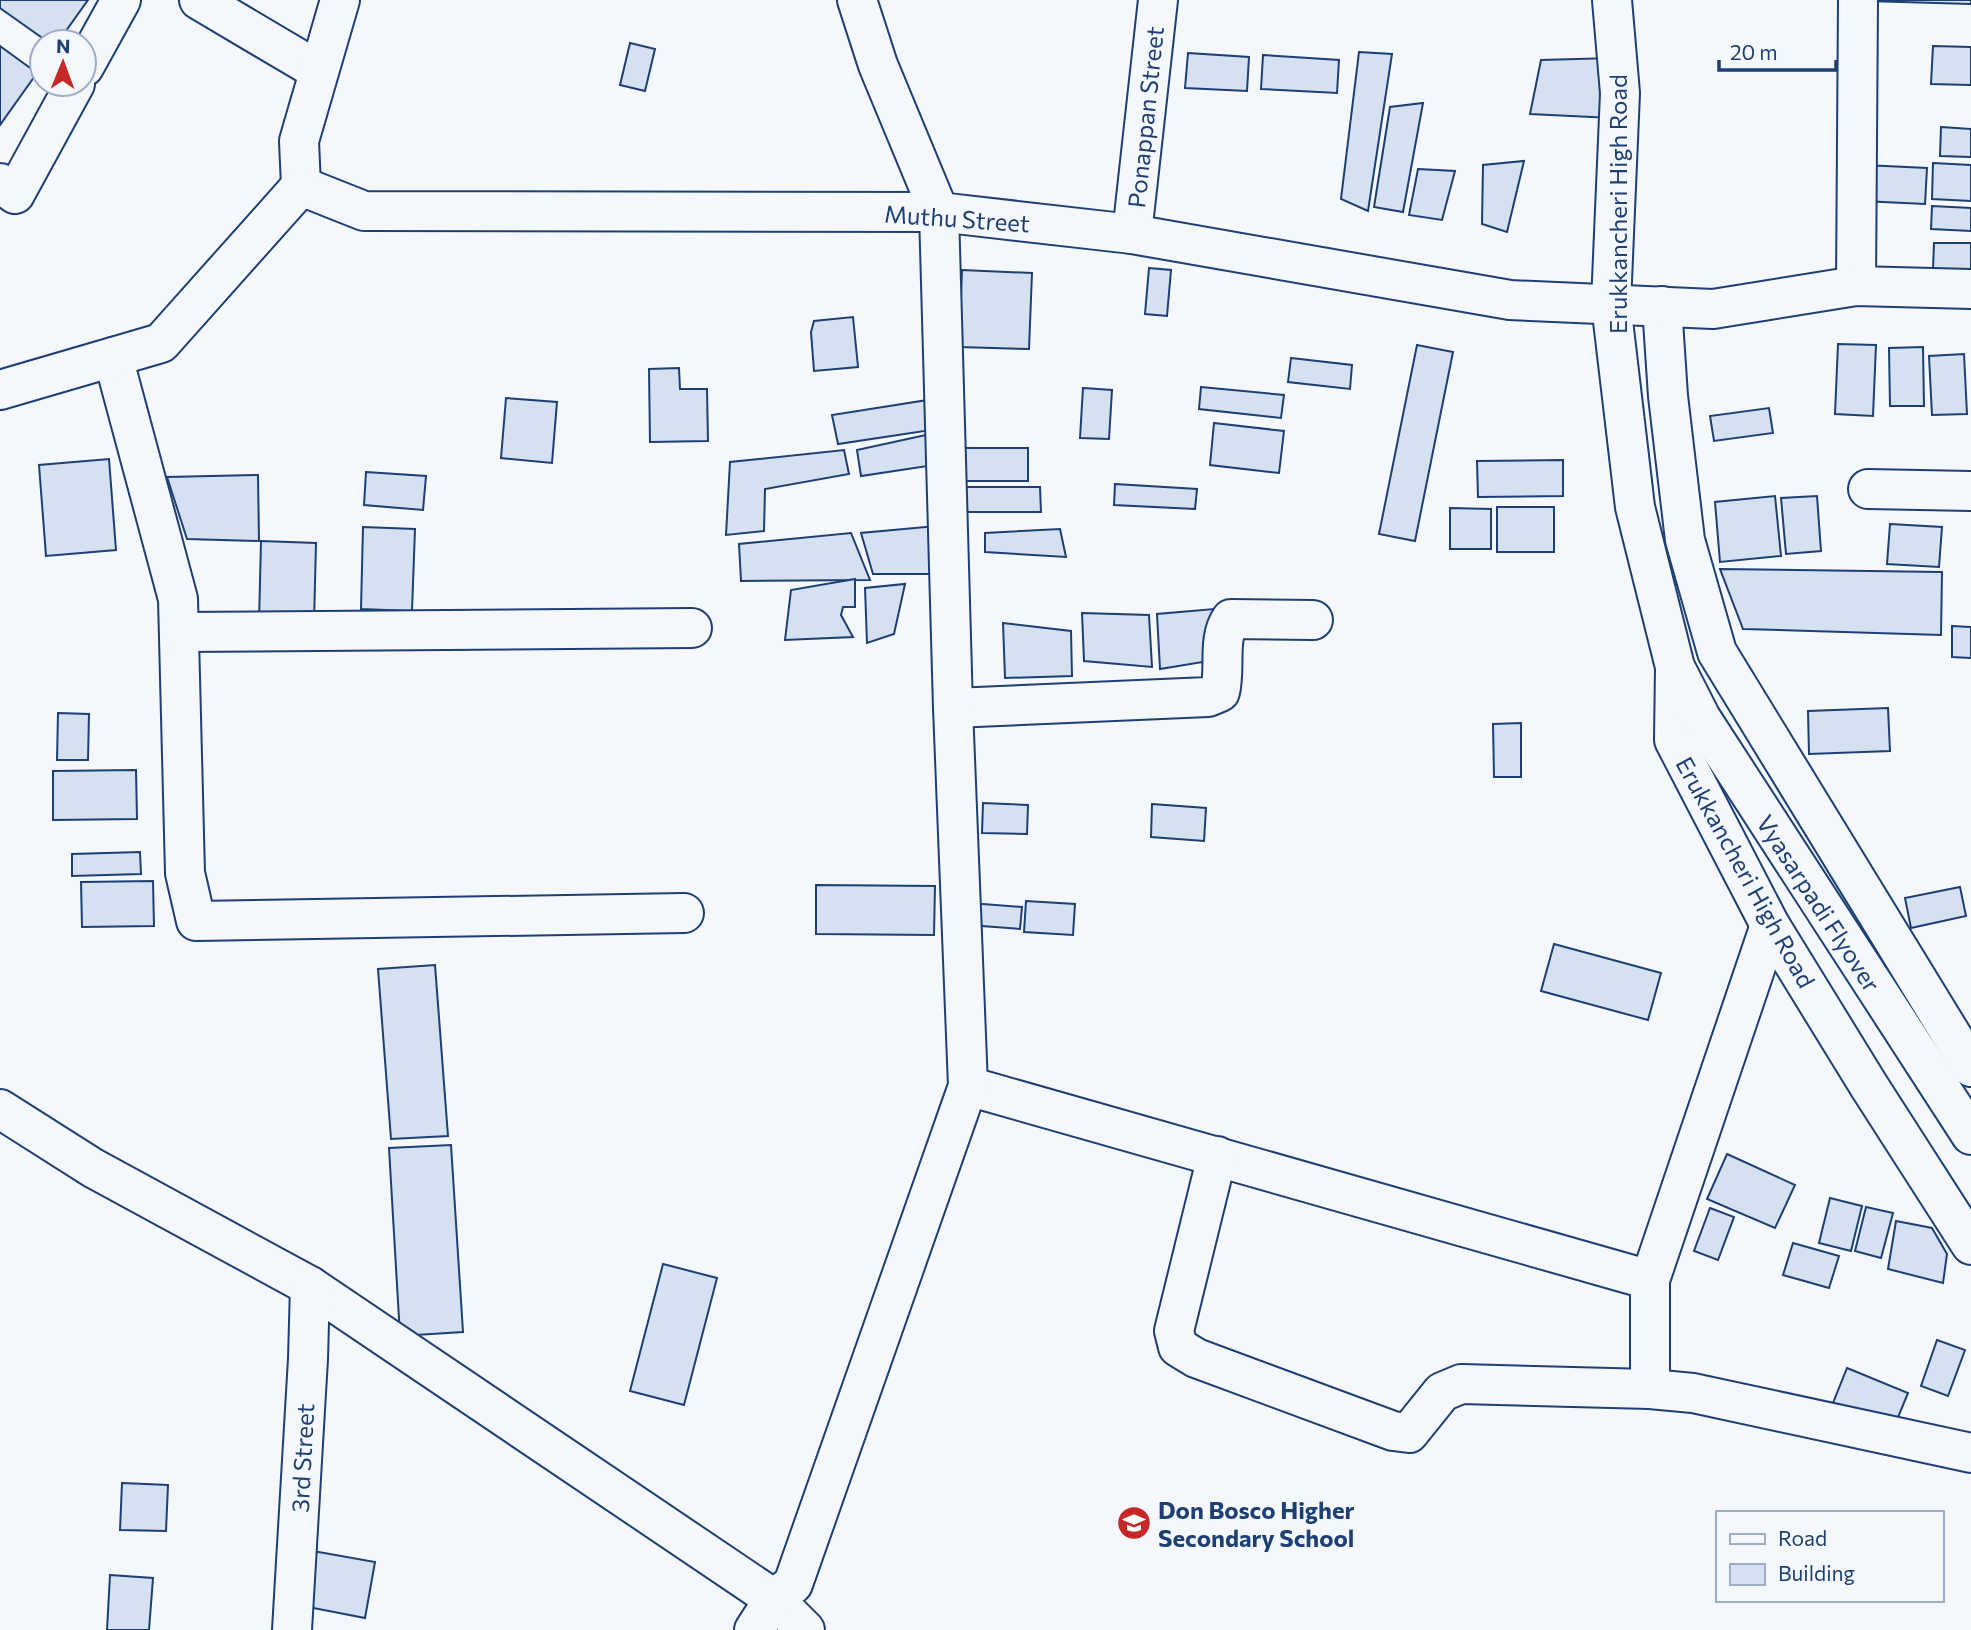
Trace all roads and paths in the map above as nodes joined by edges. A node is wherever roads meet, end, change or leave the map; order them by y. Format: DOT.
graph roads {
  1 [pos="121,0"];
  2 [pos="199,0"];
  3 [pos="340,0"];
  4 [pos="857,0"];
  5 [pos="1158,0"];
  6 [pos="1612,0"];
  7 [pos="1858,0"];
  8 [pos="98,42"];
  9 [pos="319,71"];
  10 [pos="66,98"];
  11 [pos="301,186"];
  12 [pos="5,194"];
  13 [pos="939,212"];
  14 [pos="1132,234"];
  15 [pos="1856,286"];
  16 [pos="1971,289"];
  17 [pos="1611,304"];
  18 [pos="1662,306"];
  19 [pos="113,357"];
  20 [pos="0,390"];
  21 [pos="1868,489"];
  22 [pos="1971,491"];
  23 [pos="1313,620"];
  24 [pos="692,628"];
  25 [pos="179,632"];
  26 [pos="1675,667"];
  27 [pos="953,708"];
  28 [pos="684,913"];
  29 [pos="1770,925"];
  30 [pos="1971,1067"];
  31 [pos="968,1086"];
  32 [pos="0,1109"];
  33 [pos="1971,1135"];
  34 [pos="1217,1156"];
  35 [pos="1971,1245"];
  36 [pos="1650,1280"];
  37 [pos="310,1286"];
  38 [pos="1650,1389"];
  39 [pos="1971,1453"];
  40 [pos="764,1614"];
  41 [pos="292,1630"];
  42 [pos="805,1630"];
  1 -- 8 [label="street"];
  2 -- 9 [label="street"];
  3 -- 9 [label="street"];
  4 -- 13 [label="street"];
  5 -- 14 [label="street, Ponappan Street"];
  6 -- 17 [label="street, Erukkancheri High Road"];
  7 -- 15 [label="street"];
  9 -- 11 [label="street"];
  10 -- 12 [label="street"];
  11 -- 13 [label="street, Muthu Street"];
  11 -- 19 [label="street"];
  13 -- 14 [label="street, Muthu Street"];
  13 -- 27 [label="street"];
  14 -- 17 [label="street, Muthu Street"];
  15 -- 16 [label="street, Muthu Street"];
  15 -- 18 [label="street, Muthu Street"];
  17 -- 18 [label="street, Muthu Street"];
  17 -- 26 [label="street, Erukkancheri High Road"];
  18 -- 30 [label="street"];
  19 -- 20 [label="street"];
  19 -- 25 [label="street"];
  21 -- 22 [label="street"];
  23 -- 27 [label="street"];
  24 -- 25 [label="street"];
  25 -- 28 [label="street"];
  26 -- 29 [label="street, Erukkancheri High Road"];
  26 -- 33 [label="street, Vyasarpadi Flyover"];
  27 -- 31 [label="street"];
  29 -- 35 [label="street, Erukkancheri High Road"];
  29 -- 36 [label="street"];
  31 -- 34 [label="street"];
  31 -- 40 [label="street"];
  32 -- 37 [label="street"];
  34 -- 36 [label="street"];
  34 -- 38 [label="street"];
  36 -- 38 [label="street"];
  37 -- 40 [label="street"];
  37 -- 41 [label="street, 3rd Street"];
  38 -- 39 [label="street"];
  40 -- 42 [label="street"];
}
